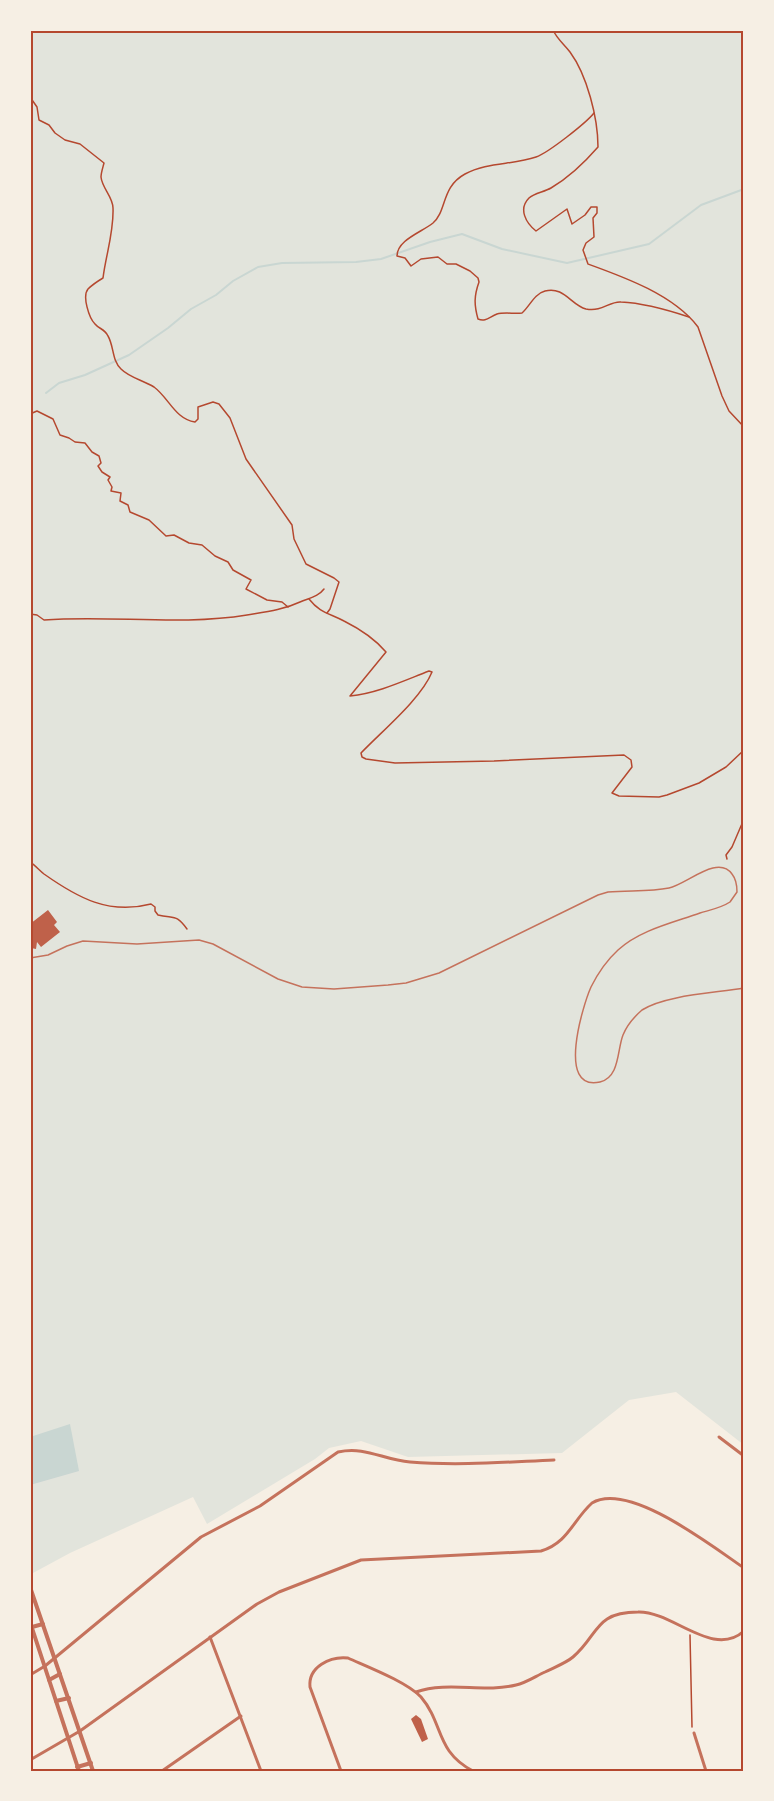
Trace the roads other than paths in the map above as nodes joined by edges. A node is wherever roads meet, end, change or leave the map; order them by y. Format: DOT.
graph roads {
  1 [pos="30,958"];
  2 [pos="744,988"];
  3 [pos="719,1437"];
  4 [pos="744,1456"];
  5 [pos="554,1460"];
  6 [pos="744,1568"];
  7 [pos="30,1587"];
  8 [pos="31,1593"];
  9 [pos="31,1624"];
  10 [pos="43,1624"];
  11 [pos="744,1631"];
  12 [pos="210,1637"];
  13 [pos="55,1657"];
  14 [pos="45,1666"];
  15 [pos="60,1674"];
  16 [pos="30,1675"];
  17 [pos="49,1680"];
  18 [pos="416,1692"];
  19 [pos="69,1698"];
  20 [pos="56,1701"];
  21 [pos="241,1716"];
  22 [pos="80,1731"];
  23 [pos="694,1733"];
  24 [pos="68,1738"];
  25 [pos="30,1760"];
  26 [pos="91,1762"];
  27 [pos="78,1769"];
  28 [pos="93,1771"];
  29 [pos="162,1771"];
  30 [pos="261,1771"];
  31 [pos="341,1771"];
  32 [pos="473,1771"];
  33 [pos="706,1771"];
  1 -- 2 [label="lane"];
  3 -- 4 [label="street"];
  5 -- 13 [label="street"];
  6 -- 12 [label="street"];
  7 -- 8 [label="street"];
  8 -- 10 [label="street"];
  9 -- 10 [label="street"];
  9 -- 14 [label="street"];
  10 -- 13 [label="street"];
  11 -- 18 [label="street"];
  12 -- 21 [label="street"];
  12 -- 22 [label="street"];
  13 -- 14 [label="street"];
  13 -- 15 [label="street"];
  14 -- 16 [label="street"];
  14 -- 17 [label="street"];
  15 -- 17 [label="street"];
  15 -- 19 [label="street"];
  17 -- 20 [label="street"];
  18 -- 31 [label="street"];
  18 -- 32 [label="street"];
  19 -- 20 [label="street"];
  19 -- 22 [label="street"];
  20 -- 24 [label="street"];
  21 -- 29 [label="street"];
  21 -- 30 [label="street"];
  22 -- 24 [label="street"];
  22 -- 26 [label="street"];
  23 -- 33 [label="street"];
  24 -- 25 [label="street"];
  24 -- 27 [label="street"];
  26 -- 27 [label="street"];
  26 -- 28 [label="street"];
}
